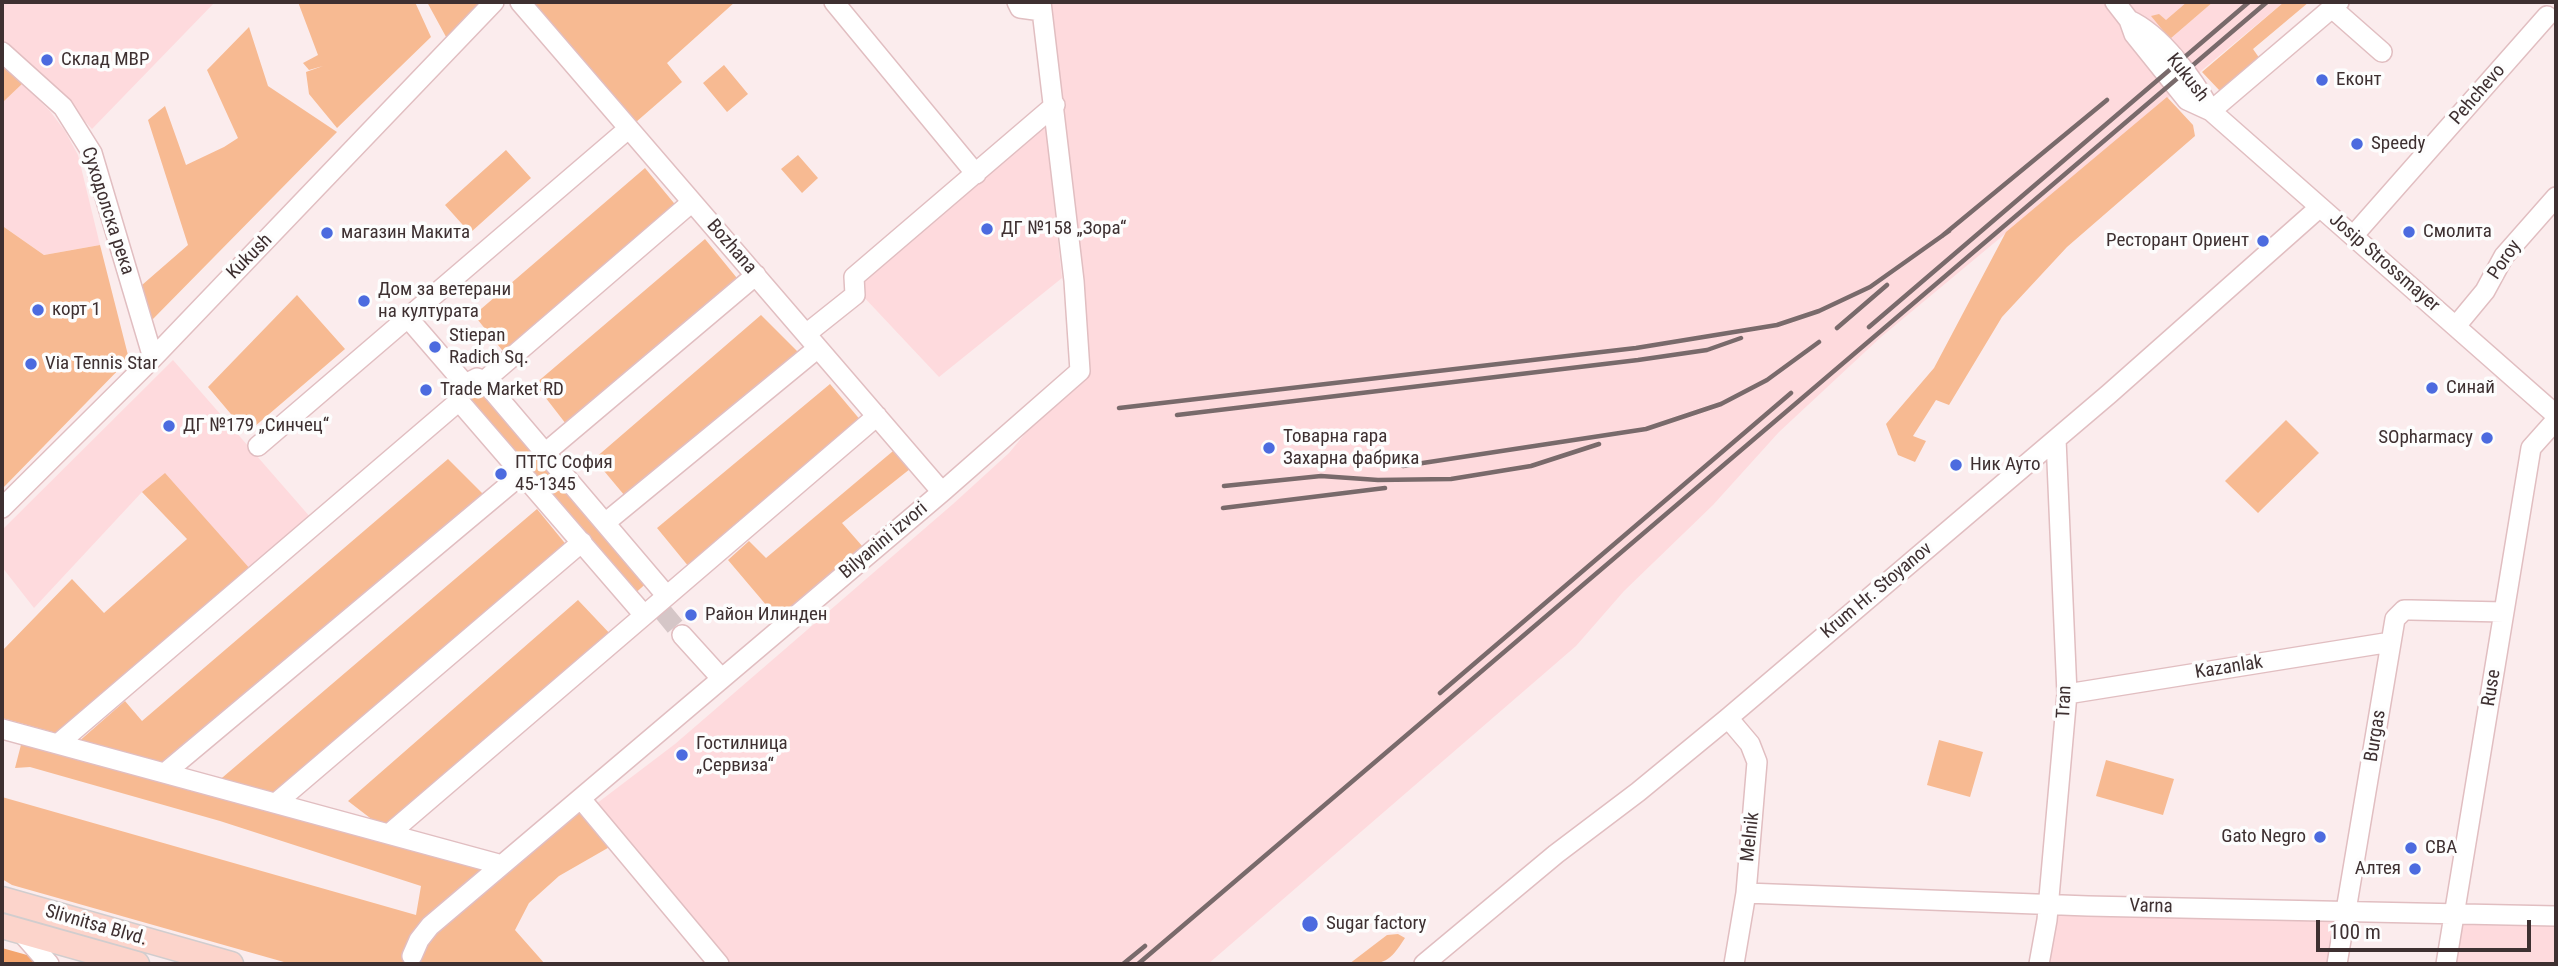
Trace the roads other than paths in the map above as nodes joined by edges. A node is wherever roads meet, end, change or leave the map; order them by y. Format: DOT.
graph roads {
  1 [pos="494,2"];
  2 [pos="520,2"];
  3 [pos="834,2"];
  4 [pos="1017,2"];
  5 [pos="2115,2"];
  6 [pos="2335,5"];
  7 [pos="1042,6"];
  8 [pos="2548,14"];
  9 [pos="2,52"];
  10 [pos="2382,52"];
  11 [pos="1055,105"];
  12 [pos="2211,111"];
  13 [pos="628,129"];
  14 [pos="976,174"];
  15 [pos="2556,197"];
  16 [pos="692,202"];
  17 [pos="2319,207"];
  18 [pos="2353,236"];
  19 [pos="756,275"];
  20 [pos="408,318"];
  21 [pos="2456,326"];
  22 [pos="812,341"];
  23 [pos="153,358"];
  24 [pos="469,389"];
  25 [pos="2556,415"];
  26 [pos="877,416"];
  27 [pos="2556,420"];
  28 [pos="2056,439"];
  29 [pos="258,446"];
  30 [pos="545,453"];
  31 [pos="522,474"];
  32 [pos="942,492"];
  33 [pos="2,508"];
  34 [pos="605,523"];
  35 [pos="582,542"];
  36 [pos="657,606"];
  37 [pos="2504,612"];
  38 [pos="682,635"];
  39 [pos="2391,642"];
  40 [pos="721,678"];
  41 [pos="2067,694"];
  42 [pos="1728,718"];
  43 [pos="2,729"];
  44 [pos="59,743"];
  45 [pos="166,772"];
  46 [pos="581,799"];
  47 [pos="276,803"];
  48 [pos="389,834"];
  49 [pos="502,865"];
  50 [pos="1746,893"];
  51 [pos="2,899"];
  52 [pos="2048,905"];
  53 [pos="2348,912"];
  54 [pos="2454,914"];
  55 [pos="2556,916"];
  56 [pos="11,928"];
  57 [pos="412,956"];
  58 [pos="1432,962"];
  59 [pos="49,964"];
  60 [pos="137,964"];
  61 [pos="231,964"];
  62 [pos="719,964"];
  63 [pos="1734,964"];
  64 [pos="2039,964"];
  65 [pos="2337,964"];
  66 [pos="2446,964"];
  1 -- 23 [label="street, Kukush"];
  2 -- 13 [label="street, Bozhana"];
  3 -- 14 [label="street"];
  4 -- 7 [label="street"];
  5 -- 12 [label="street, Kukush"];
  6 -- 10 [label="street"];
  6 -- 12 [label="street"];
  7 -- 11 [label="street, Bilyanini izvori"];
  8 -- 18 [label="street, Pehchevo"];
  9 -- 23 [label="street, Суходолска река"];
  11 -- 14 [label="street"];
  11 -- 32 [label="street, Bilyanini izvori"];
  12 -- 17 [label="street, Josip Strossmayer"];
  13 -- 16 [label="street, Bozhana"];
  13 -- 20 [label="street"];
  14 -- 22 [label="street"];
  15 -- 21 [label="street, Poroy"];
  16 -- 19 [label="street, Bozhana"];
  16 -- 24 [label="street"];
  17 -- 18 [label="street, Josip Strossmayer"];
  17 -- 28 [label="street, Krum Hr. Stoyanov"];
  18 -- 21 [label="street, Josip Strossmayer"];
  19 -- 22 [label="street, Bozhana"];
  19 -- 30 [label="street"];
  20 -- 24 [label="street"];
  20 -- 29 [label="street"];
  21 -- 25 [label="street, Josip Strossmayer"];
  22 -- 26 [label="street, Bozhana"];
  22 -- 34 [label="street"];
  23 -- 33 [label="street, Kukush"];
  24 -- 30 [label="street"];
  24 -- 31 [label="street"];
  24 -- 44 [label="street"];
  26 -- 32 [label="street, Bozhana"];
  26 -- 36 [label="street"];
  27 -- 37 [label="street, Ruse"];
  28 -- 41 [label="street, Tran"];
  28 -- 42 [label="street, Krum Hr. Stoyanov"];
  30 -- 34 [label="street"];
  31 -- 35 [label="street"];
  31 -- 45 [label="street"];
  32 -- 40 [label="street, Bilyanini izvori"];
  34 -- 36 [label="street"];
  35 -- 36 [label="street"];
  35 -- 47 [label="street"];
  36 -- 48 [label="street"];
  37 -- 39 [label="street, Burgas"];
  37 -- 54 [label="street, Ruse"];
  38 -- 40 [label="street"];
  39 -- 41 [label="street, Kazanlak"];
  39 -- 53 [label="street, Burgas"];
  40 -- 46 [label="street, Bilyanini izvori"];
  41 -- 52 [label="street, Tran"];
  42 -- 50 [label="street, Melnik"];
  42 -- 58 [label="street, Krum Hr. Stoyanov"];
  43 -- 44 [label="street"];
  44 -- 45 [label="street"];
  45 -- 47 [label="street"];
  46 -- 49 [label="street, Bilyanini izvori"];
  46 -- 62 [label="street"];
  47 -- 48 [label="street"];
  48 -- 49 [label="street"];
  49 -- 57 [label="street, Bilyanini izvori"];
  50 -- 52 [label="street, Varna"];
  50 -- 63 [label="street, Melnik"];
  51 -- 61 [label="main road, Slivnitsa Blvd."];
  52 -- 53 [label="street, Varna"];
  52 -- 64 [label="street, Tran"];
  53 -- 54 [label="street, Varna"];
  53 -- 65 [label="street, Burgas"];
  54 -- 55 [label="street, Varna"];
  54 -- 66 [label="street, Ruse"];
  56 -- 59 [label="street"];
  56 -- 60 [label="main road, Slivnitsa Blvd."];
}
